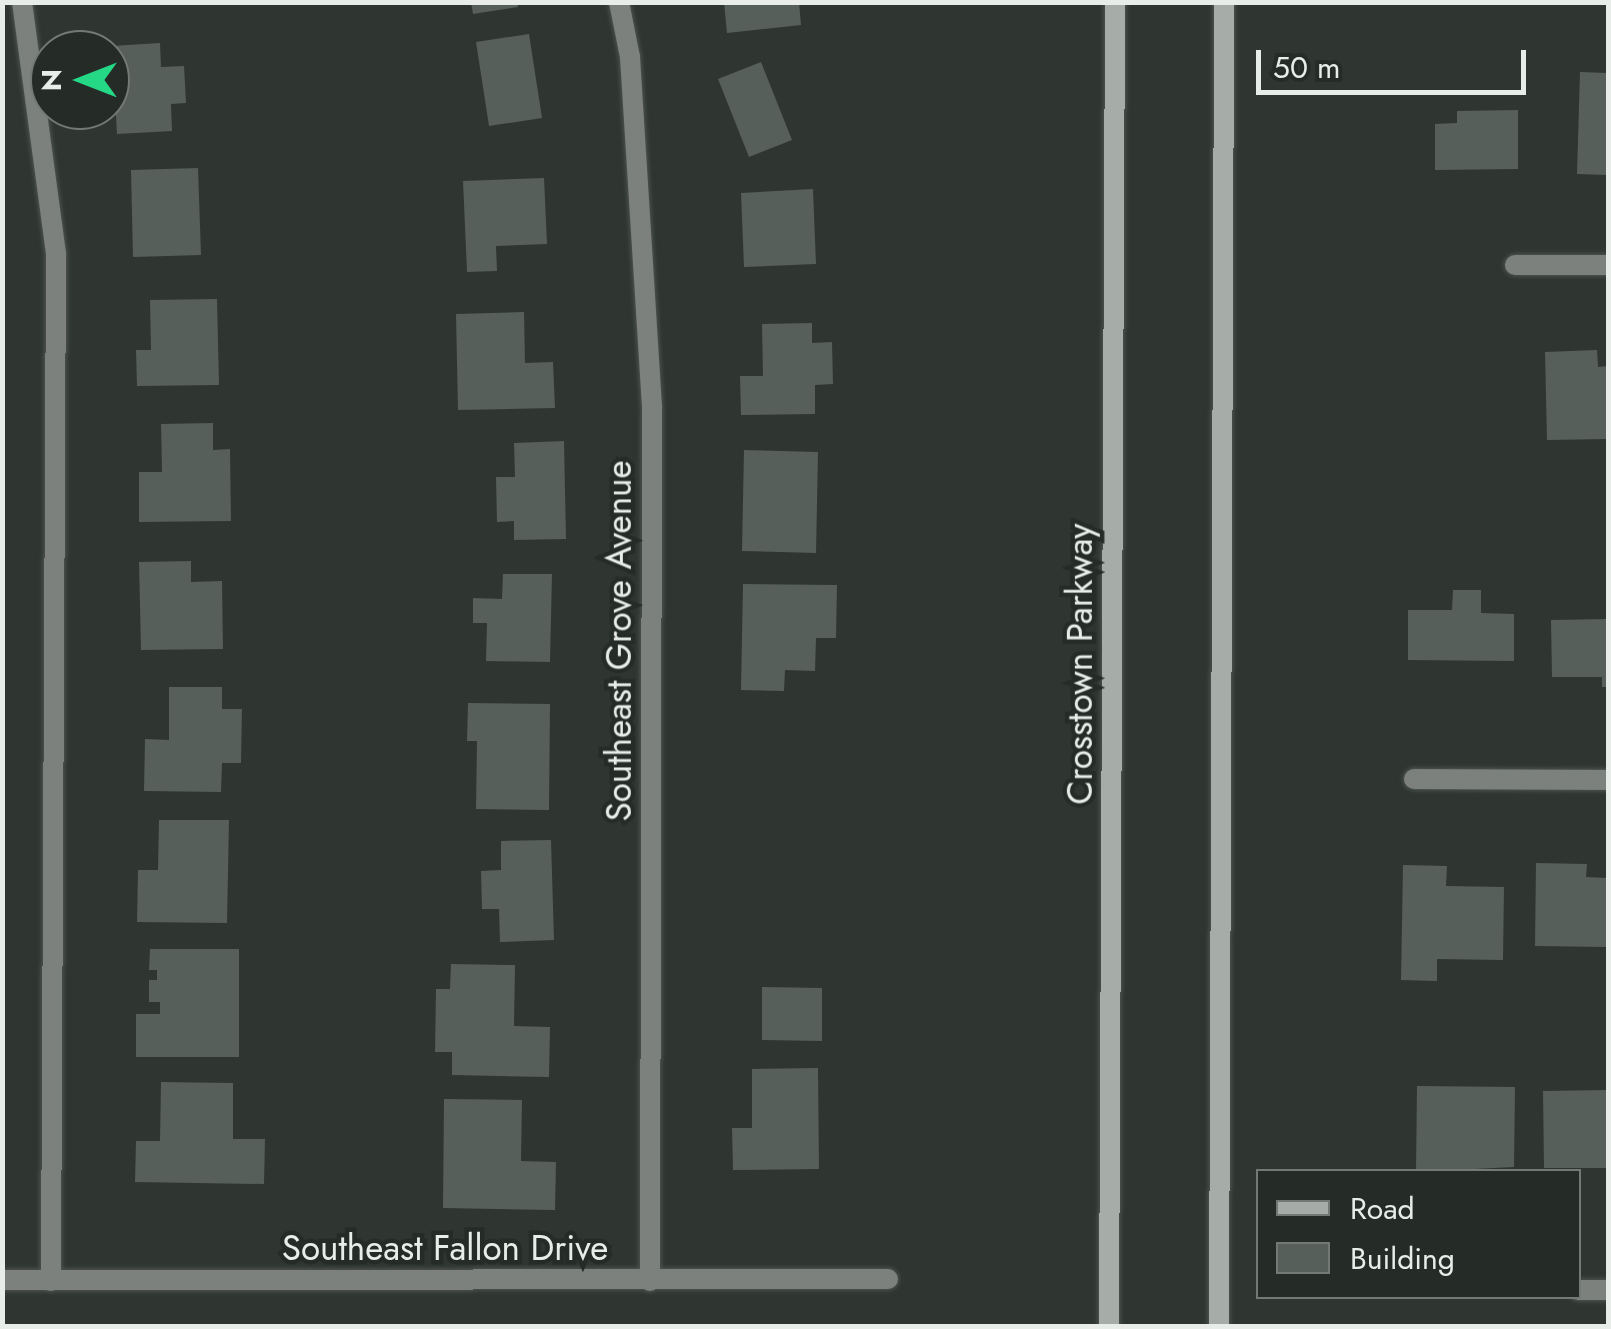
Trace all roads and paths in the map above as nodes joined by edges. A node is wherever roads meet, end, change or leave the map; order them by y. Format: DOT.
graph roads {
  1 [pos="22,2"];
  2 [pos="618,2"];
  3 [pos="1116,2"];
  4 [pos="1224,2"];
  5 [pos="1516,265"];
  6 [pos="1608,265"];
  7 [pos="1414,779"];
  8 [pos="1608,780"];
  9 [pos="888,1279"];
  10 [pos="2,1280"];
  11 [pos="51,1280"];
  12 [pos="650,1280"];
  13 [pos="1581,1290"];
  14 [pos="1608,1290"];
  15 [pos="1109,1326"];
  16 [pos="1220,1326"];
  1 -- 11 [label="street"];
  2 -- 12 [label="street, Southeast Grove Avenue"];
  3 -- 15 [label="main road, Crosstown Parkway"];
  4 -- 16 [label="main road"];
  5 -- 6 [label="street"];
  7 -- 8 [label="street"];
  9 -- 12 [label="street, Southeast Fallon Drive"];
  10 -- 11 [label="street, Southeast Fallon Drive"];
  11 -- 12 [label="street, Southeast Fallon Drive"];
  13 -- 14 [label="street"];
}
